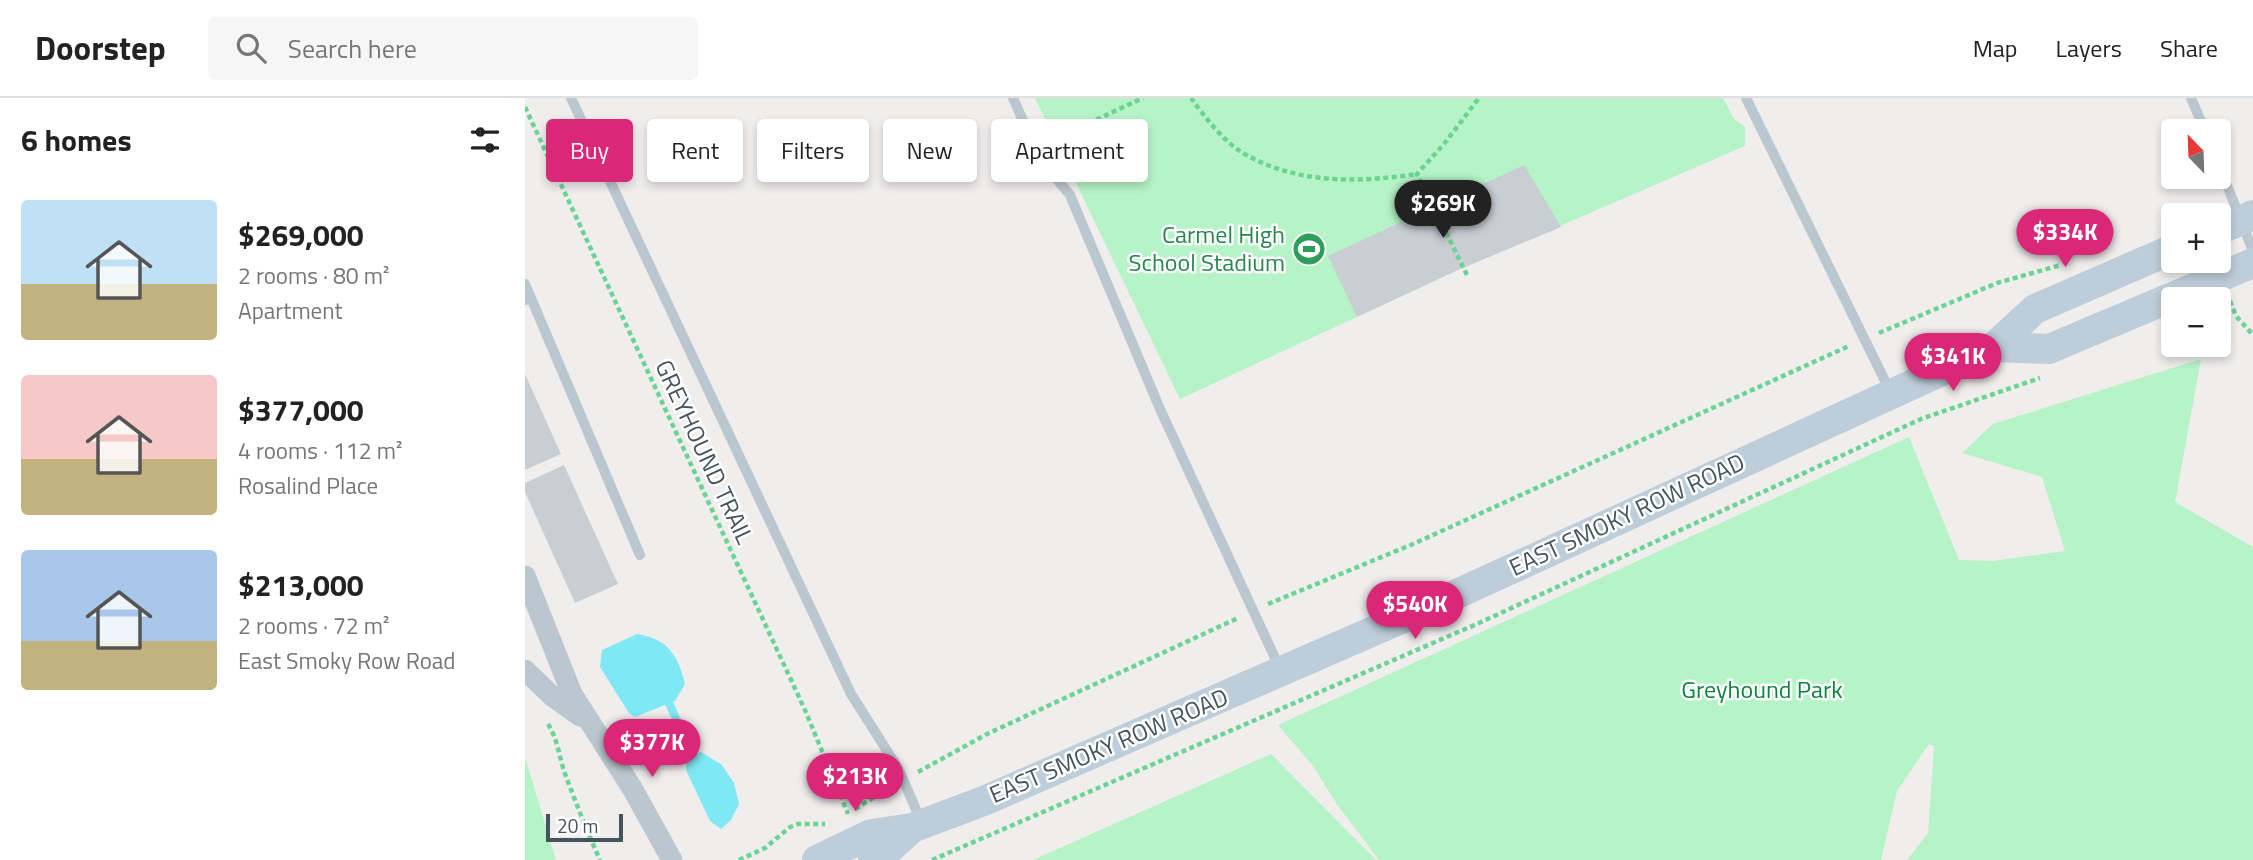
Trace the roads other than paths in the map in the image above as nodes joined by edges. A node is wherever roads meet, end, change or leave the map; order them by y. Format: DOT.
graph roads {
  1 [pos="571,98"];
  2 [pos="1013,98"];
  3 [pos="1746,98"];
  4 [pos="2191,98"];
  5 [pos="2200,119"];
  6 [pos="2227,189"];
  7 [pos="2238,222"];
  8 [pos="2253,251"];
  9 [pos="2161,254"];
  10 [pos="2253,263"];
  11 [pos="525,284"];
  12 [pos="528,299"];
  13 [pos="1994,346"];
  14 [pos="1891,393"];
  15 [pos="640,555"];
  16 [pos="525,576"];
  17 [pos="525,670"];
  18 [pos="1282,672"];
  19 [pos="590,723"];
  20 [pos="917,825"];
  21 [pos="673,860"];
  22 [pos="817,860"];
  23 [pos="873,860"];
  1 -- 20 [label="lane"];
  2 -- 18 [label="lane"];
  3 -- 14 [label="lane"];
  4 -- 5 [label="lane"];
  6 -- 7 [label="lane"];
  7 -- 8 [label="lane"];
  9 -- 13 [label="street, EAST SMOKY ROW ROAD"];
  10 -- 13 [label="street, EAST SMOKY ROW ROAD"];
  11 -- 12 [label="lane"];
  12 -- 15 [label="lane"];
  13 -- 14 [label="street, EAST SMOKY ROW ROAD"];
  14 -- 18 [label="street, EAST SMOKY ROW ROAD"];
  16 -- 19 [label="street"];
  17 -- 19 [label="street"];
  18 -- 20 [label="street, EAST SMOKY ROW ROAD"];
  19 -- 21 [label="street"];
  20 -- 22 [label="street, EAST SMOKY ROW ROAD"];
  20 -- 23 [label="street, EAST SMOKY ROW ROAD"];
}
